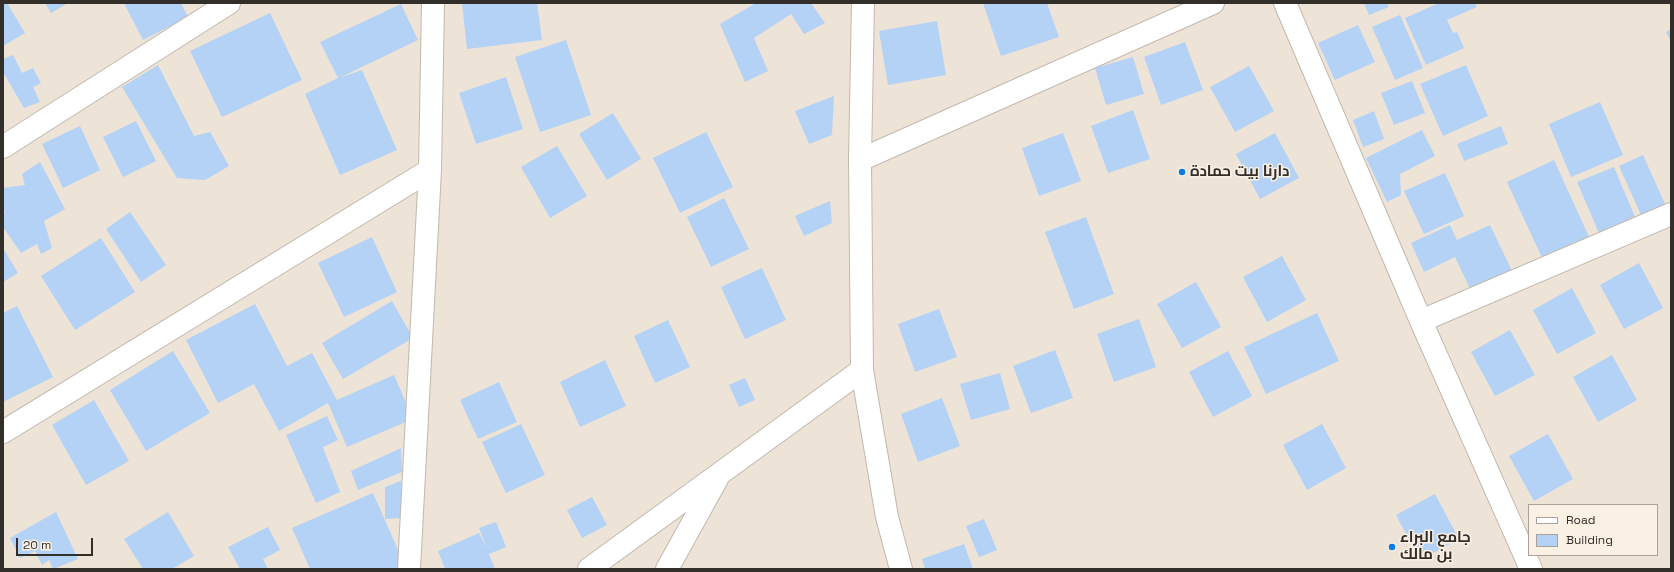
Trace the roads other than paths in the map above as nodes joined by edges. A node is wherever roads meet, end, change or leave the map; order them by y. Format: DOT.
graph roads {
  1 [pos="229,3"];
  2 [pos="433,3"];
  3 [pos="863,3"];
  4 [pos="1213,3"];
  5 [pos="1285,3"];
  6 [pos="3,147"];
  7 [pos="860,160"];
  8 [pos="430,170"];
  9 [pos="1671,214"];
  10 [pos="1421,321"];
  11 [pos="862,370"];
  12 [pos="3,432"];
  13 [pos="720,473"];
  14 [pos="409,569"];
  15 [pos="589,569"];
  16 [pos="668,569"];
  17 [pos="901,569"];
  18 [pos="1531,569"];
  1 -- 6 [label="street"];
  2 -- 8 [label="street"];
  3 -- 7 [label="street"];
  4 -- 7 [label="street"];
  5 -- 10 [label="street"];
  7 -- 11 [label="street"];
  8 -- 12 [label="street"];
  8 -- 14 [label="street"];
  9 -- 10 [label="street"];
  10 -- 18 [label="street"];
  11 -- 13 [label="street"];
  11 -- 17 [label="street"];
  13 -- 15 [label="street"];
  13 -- 16 [label="street"];
}
